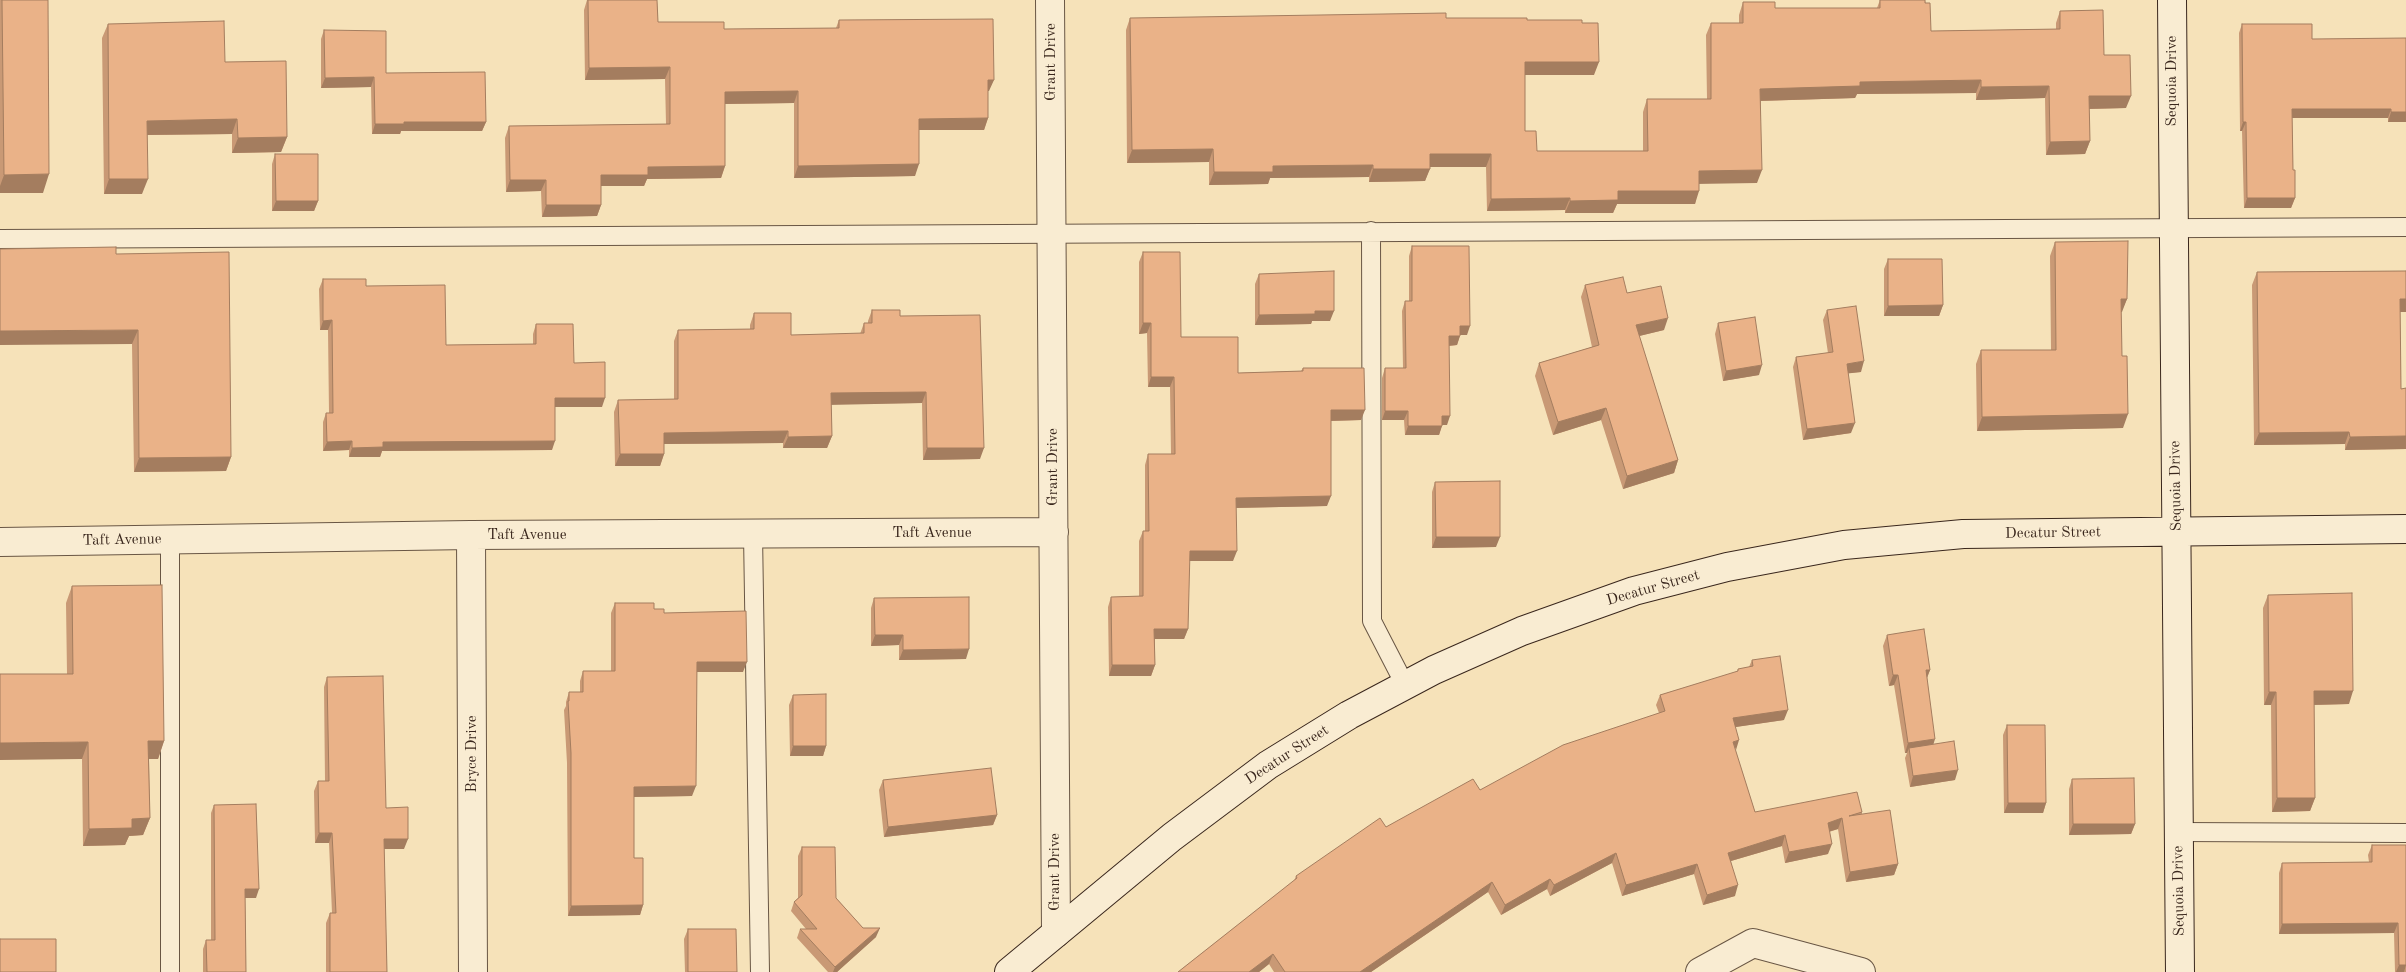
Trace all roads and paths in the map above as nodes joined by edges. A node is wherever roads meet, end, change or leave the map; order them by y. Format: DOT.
graph roads {
  1 [pos="1050,0"];
  2 [pos="2172,0"];
  3 [pos="2406,227"];
  4 [pos="2173,229"];
  5 [pos="1371,231"];
  6 [pos="1052,234"];
  7 [pos="0,239"];
  8 [pos="2406,529"];
  9 [pos="1054,532"];
  10 [pos="2176,532"];
  11 [pos="753,534"];
  12 [pos="471,535"];
  13 [pos="170,540"];
  14 [pos="0,542"];
  15 [pos="1405,685"];
  16 [pos="2178,832"];
  17 [pos="2406,832"];
  18 [pos="1056,933"];
  19 [pos="170,972"];
  20 [pos="474,972"];
  21 [pos="760,972"];
  22 [pos="1009,972"];
  23 [pos="1700,972"];
  24 [pos="1862,972"];
  25 [pos="2180,972"];
  1 -- 6 [label="street, Grant Drive"];
  2 -- 4 [label="street, Sequoia Drive"];
  3 -- 4 [label="lane"];
  4 -- 5 [label="lane"];
  4 -- 10 [label="street, Sequoia Drive"];
  5 -- 6 [label="lane"];
  5 -- 15 [label="lane"];
  6 -- 7 [label="lane"];
  6 -- 9 [label="street, Grant Drive"];
  8 -- 10 [label="street, Decatur Street"];
  9 -- 11 [label="street, Taft Avenue"];
  9 -- 18 [label="street, Grant Drive"];
  10 -- 15 [label="street, Decatur Street"];
  10 -- 16 [label="street, Sequoia Drive"];
  11 -- 12 [label="street, Taft Avenue"];
  11 -- 21 [label="lane"];
  12 -- 13 [label="street, Taft Avenue"];
  12 -- 20 [label="street, Bryce Drive"];
  13 -- 14 [label="street, Taft Avenue"];
  13 -- 19 [label="lane"];
  15 -- 18 [label="street, Decatur Street"];
  16 -- 17 [label="lane"];
  16 -- 25 [label="street, Sequoia Drive"];
  18 -- 22 [label="street, Decatur Street"];
  23 -- 24 [label="street"];
}
